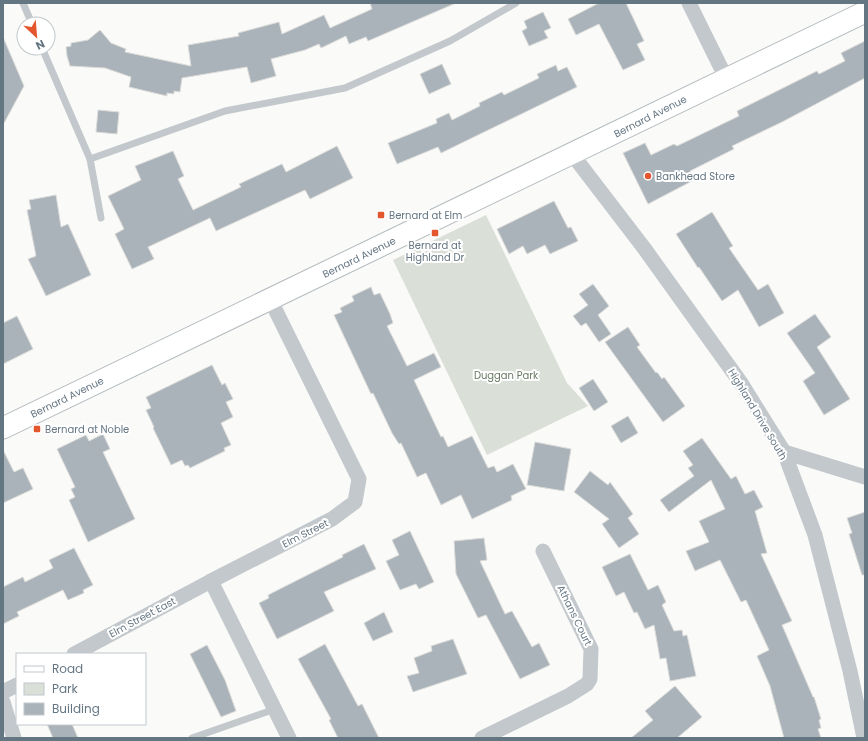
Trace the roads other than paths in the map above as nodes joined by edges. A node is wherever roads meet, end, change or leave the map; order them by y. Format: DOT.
graph roads {
  1 [pos="23,3"];
  2 [pos="516,3"];
  3 [pos="689,3"];
  4 [pos="865,12"];
  5 [pos="29,16"];
  6 [pos="45,56"];
  7 [pos="726,78"];
  8 [pos="572,154"];
  9 [pos="90,159"];
  10 [pos="101,218"];
  11 [pos="270,300"];
  12 [pos="3,428"];
  13 [pos="784,452"];
  14 [pos="865,477"];
  15 [pos="543,551"];
  16 [pos="211,581"];
  17 [pos="76,653"];
  18 [pos="16,686"];
  19 [pos="3,692"];
  20 [pos="3,702"];
  21 [pos="274,709"];
  22 [pos="14,738"];
  23 [pos="192,738"];
  24 [pos="289,738"];
  25 [pos="482,738"];
  26 [pos="864,738"];
  1 -- 5 [label="lane"];
  2 -- 9 [label="lane"];
  3 -- 7 [label="street"];
  4 -- 7 [label="street, Bernard Avenue"];
  6 -- 9 [label="lane"];
  7 -- 8 [label="street, Bernard Avenue"];
  8 -- 11 [label="street, Bernard Avenue"];
  8 -- 13 [label="street, Highland Drive South"];
  9 -- 10 [label="lane"];
  11 -- 12 [label="street, Bernard Avenue"];
  11 -- 16 [label="street, Elm Street"];
  13 -- 14 [label="street"];
  13 -- 26 [label="street, Highland Drive South"];
  15 -- 25 [label="street, Athans Court"];
  16 -- 17 [label="street, Elm Street East"];
  16 -- 21 [label="street"];
  18 -- 19 [label="street"];
  20 -- 22 [label="street"];
  21 -- 23 [label="lane"];
  21 -- 24 [label="street"];
}
